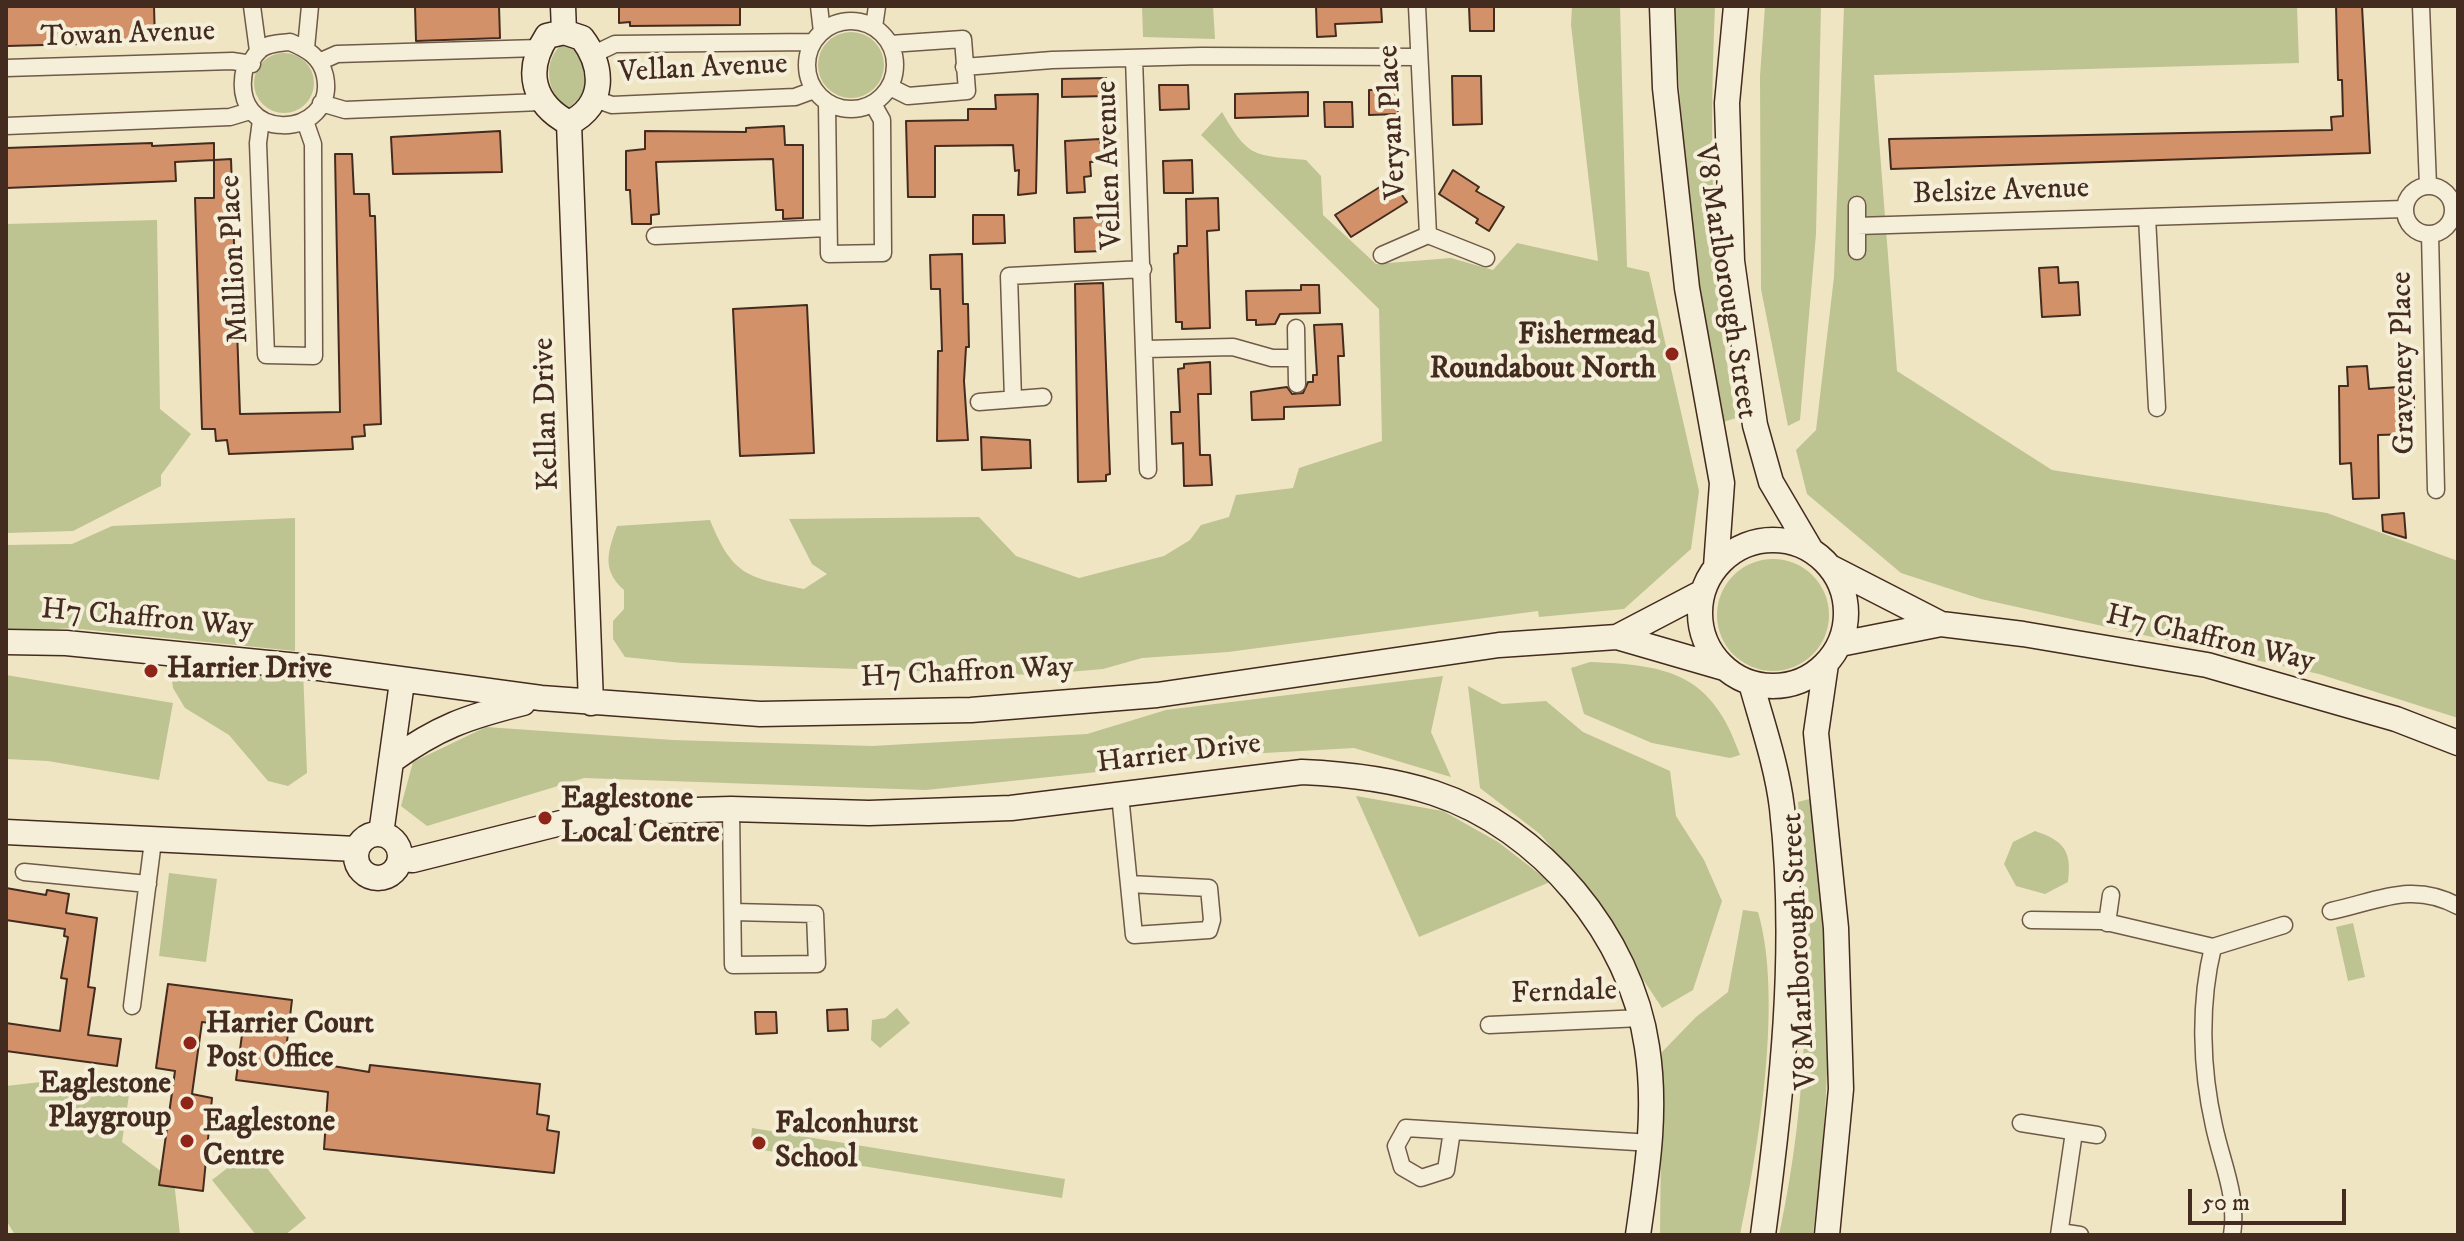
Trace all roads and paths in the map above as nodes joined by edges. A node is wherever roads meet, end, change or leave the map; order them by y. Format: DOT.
graph roads {
  1 [pos="252,6"];
  2 [pos="310,6"];
  3 [pos="563,6"];
  4 [pos="819,6"];
  5 [pos="877,6"];
  6 [pos="1417,6"];
  7 [pos="1662,6"];
  8 [pos="1736,6"];
  9 [pos="2421,6"];
  10 [pos="874,27"];
  11 [pos="564,32"];
  12 [pos="817,37"];
  13 [pos="890,44"];
  14 [pos="306,48"];
  15 [pos="539,48"];
  16 [pos="594,54"];
  17 [pos="255,57"];
  18 [pos="1418,57"];
  19 [pos="1134,58"];
  20 [pos="319,62"];
  21 [pos="964,67"];
  22 [pos="6,68"];
  23 [pos="890,87"];
  24 [pos="814,90"];
  25 [pos="595,99"];
  26 [pos="541,102"];
  27 [pos="321,103"];
  28 [pos="827,103"];
  29 [pos="873,104"];
  30 [pos="256,116"];
  31 [pos="305,121"];
  32 [pos="569,123"];
  33 [pos="6,126"];
  34 [pos="2428,186"];
  35 [pos="1857,205"];
  36 [pos="2404,209"];
  37 [pos="2455,210"];
  38 [pos="2147,217"];
  39 [pos="1857,226"];
  40 [pos="827,228"];
  41 [pos="2430,234"];
  42 [pos="1428,235"];
  43 [pos="655,236"];
  44 [pos="1857,251"];
  45 [pos="1382,255"];
  46 [pos="1486,258"];
  47 [pos="1143,269"];
  48 [pos="1296,328"];
  49 [pos="1146,349"];
  50 [pos="1296,358"];
  51 [pos="1297,384"];
  52 [pos="1043,397"];
  53 [pos="1013,399"];
  54 [pos="979,402"];
  55 [pos="2157,408"];
  56 [pos="1148,470"];
  57 [pos="2436,490"];
  58 [pos="1811,550"];
  59 [pos="1716,567"];
  60 [pos="1830,567"];
  61 [pos="1703,592"];
  62 [pos="1941,624"];
  63 [pos="1617,637"];
  64 [pos="6,642"];
  65 [pos="1833,654"];
  66 [pos="1724,668"];
  67 [pos="402,682"];
  68 [pos="1751,683"];
  69 [pos="541,698"];
  70 [pos="591,703"];
  71 [pos="2458,743"];
  72 [pos="391,761"];
  73 [pos="1120,795"];
  74 [pos="731,809"];
  75 [pos="6,832"];
  76 [pos="381,834"];
  77 [pos="153,841"];
  78 [pos="356,849"];
  79 [pos="400,859"];
  80 [pos="24,872"];
  81 [pos="148,884"];
  82 [pos="1129,884"];
  83 [pos="2111,895"];
  84 [pos="2458,906"];
  85 [pos="2331,911"];
  86 [pos="733,912"];
  87 [pos="2031,920"];
  88 [pos="2107,923"];
  89 [pos="2284,925"];
  90 [pos="2213,947"];
  91 [pos="132,1006"];
  92 [pos="1641,1018"];
  93 [pos="1489,1025"];
  94 [pos="2021,1123"];
  95 [pos="1452,1131"];
  96 [pos="2074,1132"];
  97 [pos="2097,1135"];
  98 [pos="1652,1143"];
  99 [pos="2060,1233"];
  100 [pos="1638,1235"];
  101 [pos="1763,1235"];
  102 [pos="1827,1235"];
  103 [pos="2080,1235"];
  104 [pos="2232,1235"];
  1 -- 17 [label="street"];
  2 -- 14 [label="street"];
  3 -- 11 [label="street"];
  4 -- 12 [label="street"];
  5 -- 10 [label="street"];
  6 -- 18 [label="street, Veryan Place"];
  7 -- 59 [label="street, V8 Marlborough Street"];
  8 -- 58 [label="street, V8 Marlborough Street"];
  9 -- 34 [label="street"];
  10 -- 12 [label="street"];
  10 -- 13 [label="street"];
  11 -- 15 [label="street"];
  11 -- 16 [label="street"];
  12 -- 16 [label="street, Vellan Avenue"];
  12 -- 24 [label="street"];
  13 -- 21 [label="street"];
  13 -- 23 [label="street"];
  14 -- 17 [label="street"];
  14 -- 20 [label="street"];
  15 -- 20 [label="street"];
  15 -- 26 [label="street"];
  16 -- 25 [label="street"];
  17 -- 22 [label="street, Towan Avenue"];
  17 -- 30 [label="street"];
  18 -- 19 [label="street"];
  18 -- 42 [label="street, Veryan Place"];
  19 -- 21 [label="street"];
  19 -- 47 [label="street, Vellen Avenue"];
  20 -- 27 [label="street"];
  21 -- 23 [label="street"];
  23 -- 29 [label="street"];
  24 -- 25 [label="street, Vellan Avenue"];
  24 -- 28 [label="street"];
  25 -- 32 [label="street"];
  26 -- 27 [label="street"];
  26 -- 32 [label="street"];
  27 -- 31 [label="street"];
  28 -- 29 [label="street"];
  28 -- 40 [label="street"];
  29 -- 40 [label="street"];
  30 -- 31 [label="street"];
  30 -- 31 [label="street, Mullion Place"];
  30 -- 33 [label="street"];
  32 -- 70 [label="street, Kellan Drive"];
  34 -- 36 [label="street"];
  34 -- 37 [label="street"];
  35 -- 39 [label="street"];
  36 -- 38 [label="street, Belsize Avenue"];
  36 -- 41 [label="street"];
  37 -- 41 [label="street"];
  38 -- 39 [label="street, Belsize Avenue"];
  38 -- 55 [label="street"];
  39 -- 44 [label="street"];
  40 -- 43 [label="street"];
  41 -- 57 [label="street, Graveney Place"];
  42 -- 45 [label="street, Veryan Place"];
  42 -- 46 [label="street, Veryan Place"];
  47 -- 49 [label="street, Vellen Avenue"];
  47 -- 53 [label="street, Vellen Avenue"];
  48 -- 50 [label="street"];
  49 -- 50 [label="street"];
  49 -- 56 [label="street, Vellen Avenue"];
  50 -- 51 [label="street"];
  52 -- 53 [label="street"];
  53 -- 54 [label="street"];
  58 -- 59 [label="street"];
  58 -- 60 [label="street"];
  59 -- 61 [label="street"];
  60 -- 62 [label="street, H7 Chaffron Way"];
  60 -- 65 [label="street"];
  61 -- 63 [label="street, H7 Chaffron Way"];
  61 -- 66 [label="street"];
  62 -- 65 [label="street, H7 Chaffron Way"];
  62 -- 71 [label="street, H7 Chaffron Way"];
  63 -- 66 [label="street, H7 Chaffron Way"];
  63 -- 70 [label="street, H7 Chaffron Way"];
  64 -- 67 [label="street, H7 Chaffron Way"];
  65 -- 68 [label="street"];
  65 -- 102 [label="street, V8 Marlborough Street"];
  66 -- 68 [label="street"];
  67 -- 69 [label="street, H7 Chaffron Way"];
  67 -- 72 [label="street"];
  68 -- 101 [label="street, V8 Marlborough Street"];
  69 -- 70 [label="street, H7 Chaffron Way"];
  69 -- 72 [label="street"];
  72 -- 76 [label="street"];
  73 -- 74 [label="street, Harrier Drive"];
  73 -- 82 [label="street"];
  73 -- 92 [label="street, Harrier Drive"];
  74 -- 79 [label="street, Harrier Drive"];
  74 -- 86 [label="street"];
  75 -- 77 [label="street"];
  76 -- 78 [label="street"];
  76 -- 79 [label="street"];
  77 -- 78 [label="street"];
  77 -- 81 [label="street"];
  78 -- 79 [label="street"];
  80 -- 81 [label="street"];
  81 -- 91 [label="street"];
  82 -- 82 [label="street"];
  83 -- 88 [label="street"];
  84 -- 85 [label="street"];
  86 -- 86 [label="street"];
  87 -- 88 [label="street"];
  88 -- 90 [label="street"];
  89 -- 90 [label="street"];
  90 -- 104 [label="street"];
  92 -- 93 [label="street, Ferndale"];
  92 -- 98 [label="street, Harrier Drive"];
  94 -- 96 [label="street"];
  95 -- 98 [label="street"];
  96 -- 97 [label="street"];
  96 -- 99 [label="street"];
  98 -- 100 [label="street, Harrier Drive"];
  99 -- 103 [label="street"];
}
